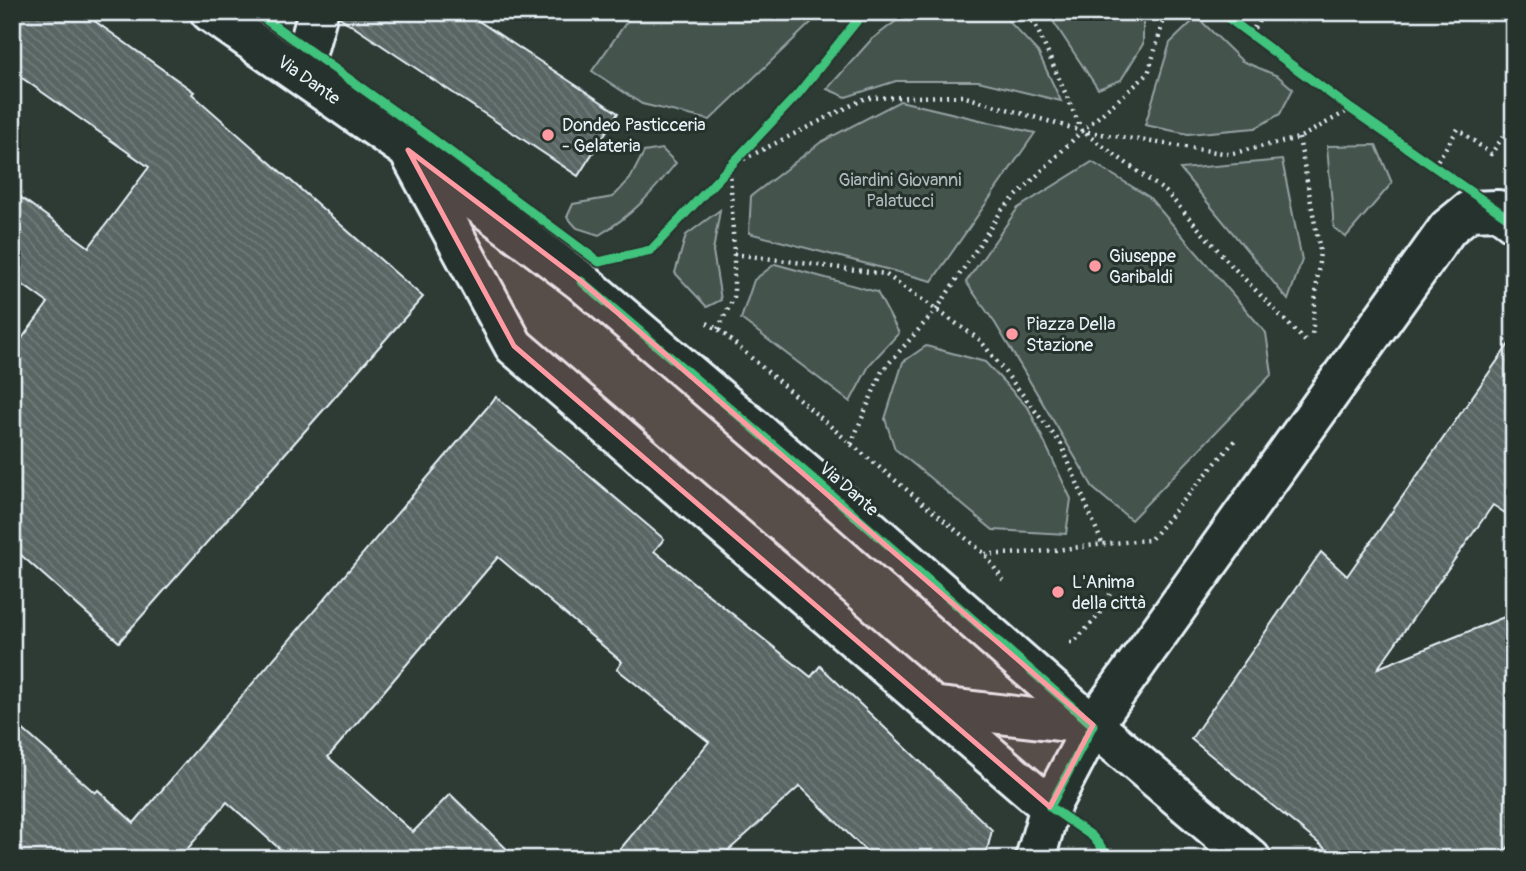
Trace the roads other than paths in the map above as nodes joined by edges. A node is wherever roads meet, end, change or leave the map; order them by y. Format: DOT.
graph roads {
  1 [pos="210,12"];
  2 [pos="318,12"];
  3 [pos="301,74"];
  4 [pos="408,150"];
  5 [pos="1506,216"];
  6 [pos="931,706"];
  7 [pos="1093,725"];
  8 [pos="1050,807"];
  9 [pos="1035,859"];
  10 [pos="1251,859"];
  1 -- 3 [label="street, Via Dante"];
  2 -- 3 [label="street"];
  3 -- 4 [label="street, Via Dante"];
  4 -- 6 [label="street, Via Dante"];
  4 -- 7 [label="street, Via Dante"];
  5 -- 7 [label="street"];
  6 -- 7 [label="street"];
  6 -- 8 [label="street, Via Dante"];
  7 -- 8 [label="street"];
  7 -- 10 [label="street, Via Dante"];
  8 -- 9 [label="street"];
}
